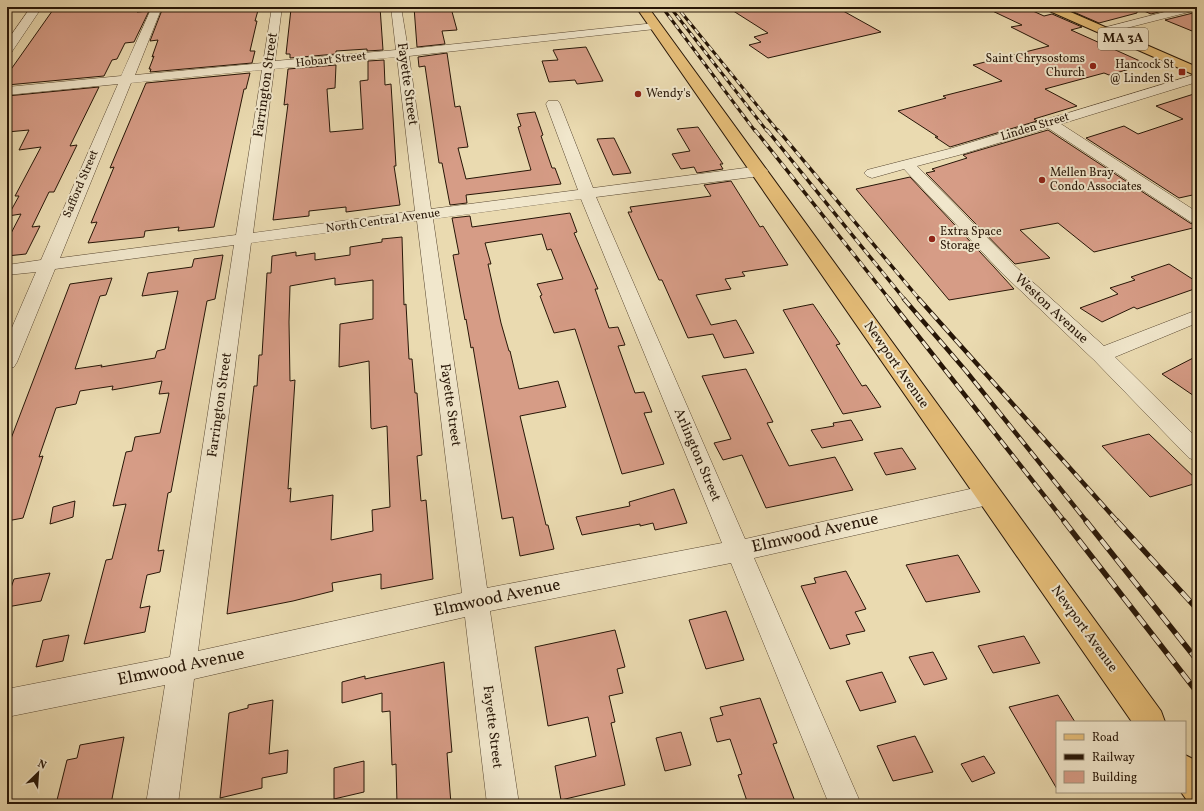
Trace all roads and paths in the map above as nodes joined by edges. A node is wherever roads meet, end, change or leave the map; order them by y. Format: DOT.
graph roads {
  1 [pos="37,7"];
  2 [pos="157,7"];
  3 [pos="278,7"];
  4 [pos="396,7"];
  5 [pos="642,7"];
  6 [pos="1049,7"];
  7 [pos="1197,7"];
  8 [pos="655,26"];
  9 [pos="1103,31"];
  10 [pos="7,50"];
  11 [pos="402,53"];
  12 [pos="269,66"];
  13 [pos="1197,72"];
  14 [pos="1197,78"];
  15 [pos="125,80"];
  16 [pos="7,91"];
  17 [pos="553,104"];
  18 [pos="1049,122"];
  19 [pos="907,164"];
  20 [pos="760,171"];
  21 [pos="872,173"];
  22 [pos="587,194"];
  23 [pos="425,216"];
  24 [pos="1197,218"];
  25 [pos="243,240"];
  26 [pos="48,265"];
  27 [pos="7,270"];
  28 [pos="1197,316"];
  29 [pos="1101,355"];
  30 [pos="7,362"];
  31 [pos="1197,452"];
  32 [pos="988,495"];
  33 [pos="738,551"];
  34 [pos="476,602"];
  35 [pos="182,668"];
  36 [pos="7,703"];
  37 [pos="1149,721"];
  38 [pos="1186,772"];
  39 [pos="1197,788"];
  40 [pos="162,804"];
  41 [pos="503,804"];
  42 [pos="845,804"];
  1 -- 10 [label="street"];
  2 -- 15 [label="street, Safford Street"];
  3 -- 12 [label="street, Farrington Street"];
  4 -- 11 [label="street, Fayette Street"];
  5 -- 8 [label="main road, Newport Avenue"];
  6 -- 9 [label="main road, MA 3A"];
  7 -- 9 [label="street"];
  8 -- 11 [label="street, Hobart Street"];
  8 -- 20 [label="main road, Newport Avenue"];
  9 -- 13 [label="main road, MA 3A"];
  11 -- 12 [label="street, Hobart Street"];
  11 -- 23 [label="street, Fayette Street"];
  12 -- 15 [label="street, Hobart Street"];
  12 -- 25 [label="street, Farrington Street"];
  14 -- 18 [label="street, Linden Street"];
  15 -- 16 [label="street, Hobart Street"];
  15 -- 26 [label="street, Safford Street"];
  17 -- 22 [label="street, Arlington Street"];
  18 -- 19 [label="street, Linden Street"];
  18 -- 24 [label="street"];
  19 -- 21 [label="street, Linden Street"];
  19 -- 29 [label="street, Weston Avenue"];
  20 -- 22 [label="street, North Central Avenue"];
  20 -- 32 [label="main road, Newport Avenue"];
  22 -- 23 [label="street, North Central Avenue"];
  22 -- 33 [label="street, Arlington Street"];
  23 -- 25 [label="street, North Central Avenue"];
  23 -- 34 [label="street, Fayette Street"];
  25 -- 26 [label="street, North Central Avenue"];
  25 -- 35 [label="street, Farrington Street"];
  26 -- 27 [label="street, North Central Avenue"];
  26 -- 30 [label="street, Safford Street"];
  28 -- 29 [label="street"];
  29 -- 31 [label="street, Weston Avenue"];
  32 -- 33 [label="street, Elmwood Avenue"];
  32 -- 37 [label="main road, Newport Avenue"];
  33 -- 34 [label="street, Elmwood Avenue"];
  33 -- 42 [label="street, Arlington Street"];
  34 -- 35 [label="street, Elmwood Avenue"];
  34 -- 41 [label="street, Fayette Street"];
  35 -- 36 [label="street, Elmwood Avenue"];
  35 -- 40 [label="street, Farrington Street"];
  38 -- 39 [label="main road"];
}
